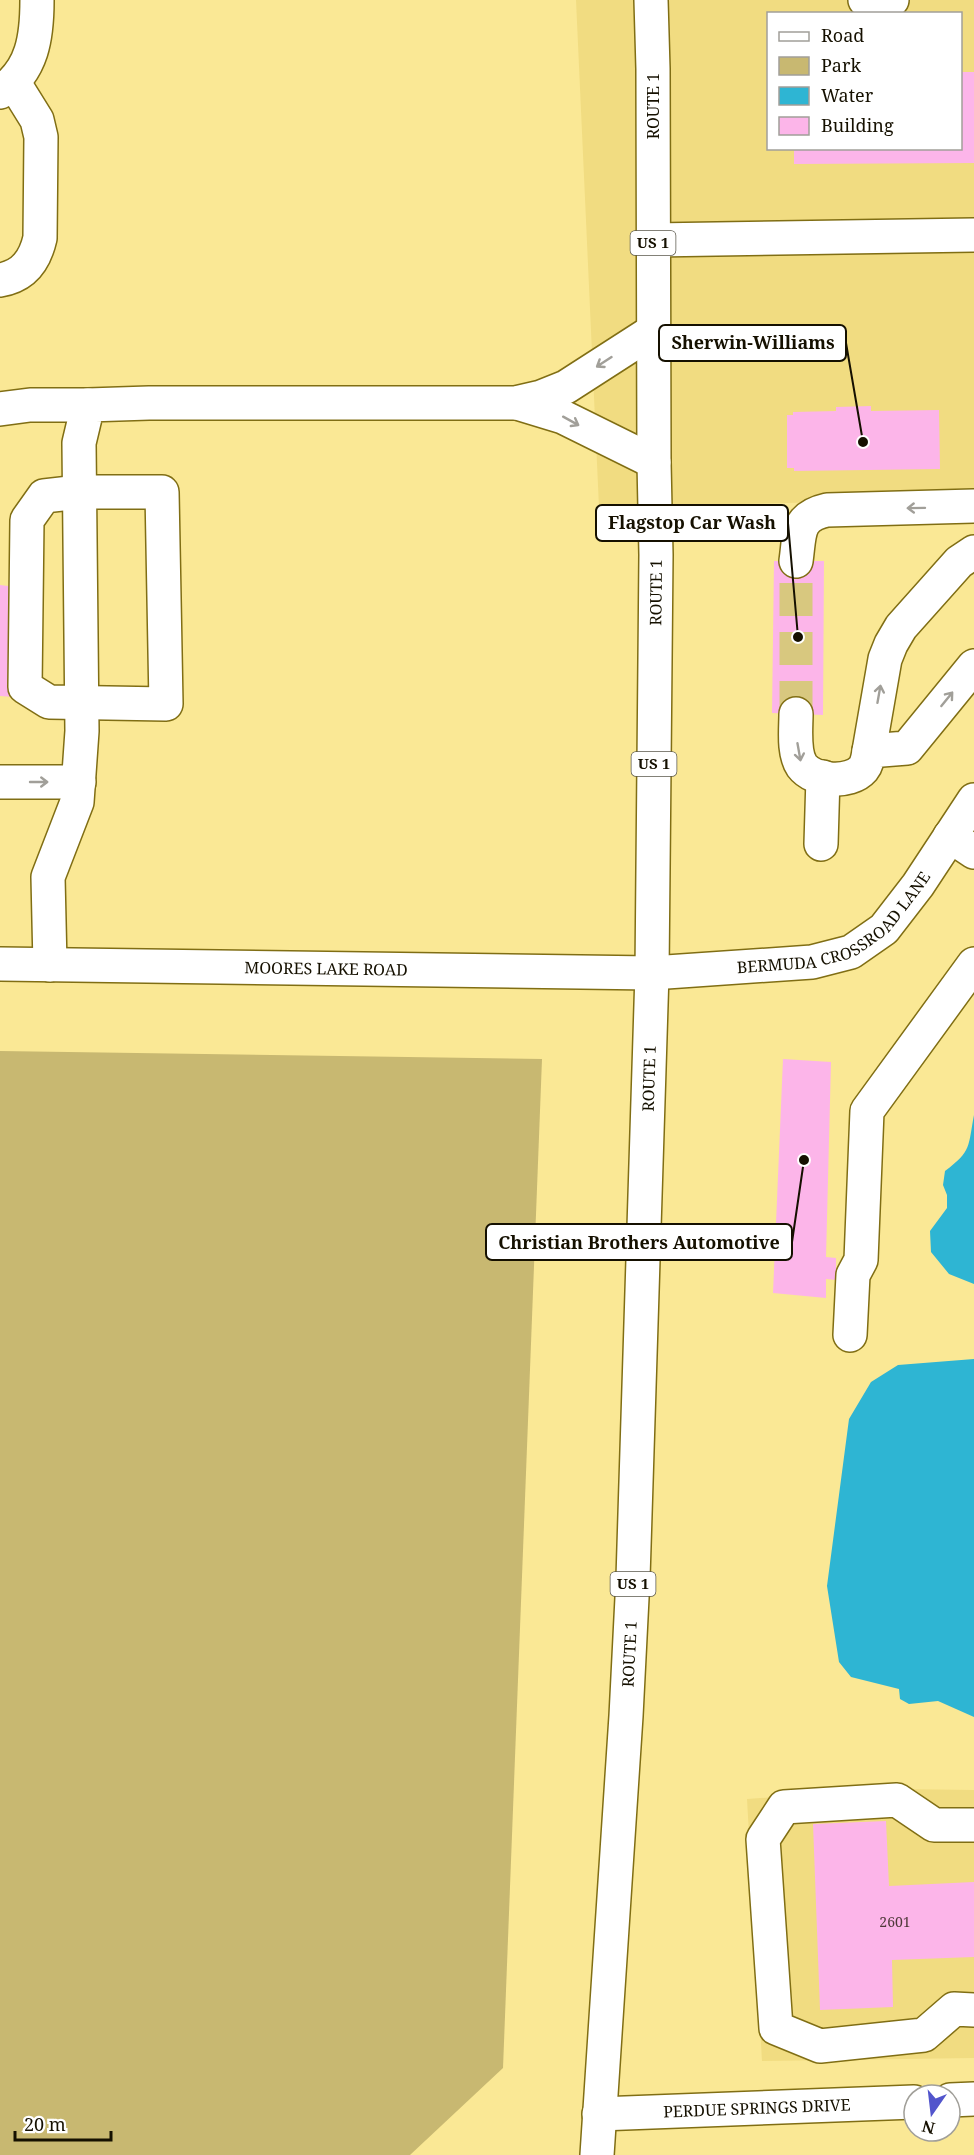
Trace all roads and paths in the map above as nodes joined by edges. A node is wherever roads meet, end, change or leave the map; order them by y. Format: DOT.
graph roads {
  1 [pos="37,0"];
  2 [pos="651,0"];
  3 [pos="866,0"];
  4 [pos="892,0"];
  5 [pos="7,87"];
  6 [pos="974,235"];
  7 [pos="652,240"];
  8 [pos="0,280"];
  9 [pos="653,332"];
  10 [pos="515,402"];
  11 [pos="88,405"];
  12 [pos="0,409"];
  13 [pos="654,462"];
  14 [pos="79,492"];
  15 [pos="974,506"];
  16 [pos="974,552"];
  17 [pos="796,561"];
  18 [pos="974,666"];
  19 [pos="82,704"];
  20 [pos="795,714"];
  21 [pos="869,751"];
  22 [pos="823,777"];
  23 [pos="0,782"];
  24 [pos="79,782"];
  25 [pos="974,800"];
  26 [pos="821,844"];
  27 [pos="962,844"];
  28 [pos="0,964"];
  29 [pos="974,964"];
  30 [pos="50,965"];
  31 [pos="652,973"];
  32 [pos="850,1335"];
  33 [pos="974,1825"];
  34 [pos="974,2010"];
  35 [pos="902,2102"];
  36 [pos="599,2114"];
  37 [pos="597,2155"];
  1 -- 5 [label="main road"];
  2 -- 7 [label="main road, ROUTE 1 / US 1"];
  3 -- 4 [label="main road"];
  5 -- 8 [label="main road"];
  6 -- 7 [label="main road"];
  7 -- 9 [label="main road, ROUTE 1 / US 1"];
  9 -- 10 [label="main road, one-way"];
  9 -- 13 [label="main road, ROUTE 1 / US 1"];
  10 -- 11 [label="main road"];
  10 -- 13 [label="main road, one-way"];
  11 -- 12 [label="main road"];
  11 -- 14 [label="main road"];
  13 -- 31 [label="main road, ROUTE 1 / US 1"];
  14 -- 19 [label="main road"];
  14 -- 19 [label="main road"];
  14 -- 19 [label="main road"];
  15 -- 17 [label="main road, one-way"];
  21 -- 16 [label="main road, one-way"];
  21 -- 18 [label="main road, one-way"];
  19 -- 24 [label="main road"];
  20 -- 22 [label="main road, one-way"];
  21 -- 22 [label="main road"];
  22 -- 26 [label="main road"];
  23 -- 24 [label="main road, one-way"];
  24 -- 30 [label="main road"];
  25 -- 27 [label="main road, BERMUDA CROSSROAD LANE"];
  27 -- 31 [label="main road, BERMUDA CROSSROAD LANE"];
  28 -- 30 [label="main road, MOORES LAKE ROAD"];
  29 -- 32 [label="main road"];
  30 -- 31 [label="main road, MOORES LAKE ROAD"];
  31 -- 36 [label="main road, ROUTE 1 / US 1"];
  33 -- 34 [label="main road"];
  35 -- 36 [label="main road, PERDUE SPRINGS DRIVE"];
  36 -- 37 [label="main road, ROUTE 1 / US 1"];
}
